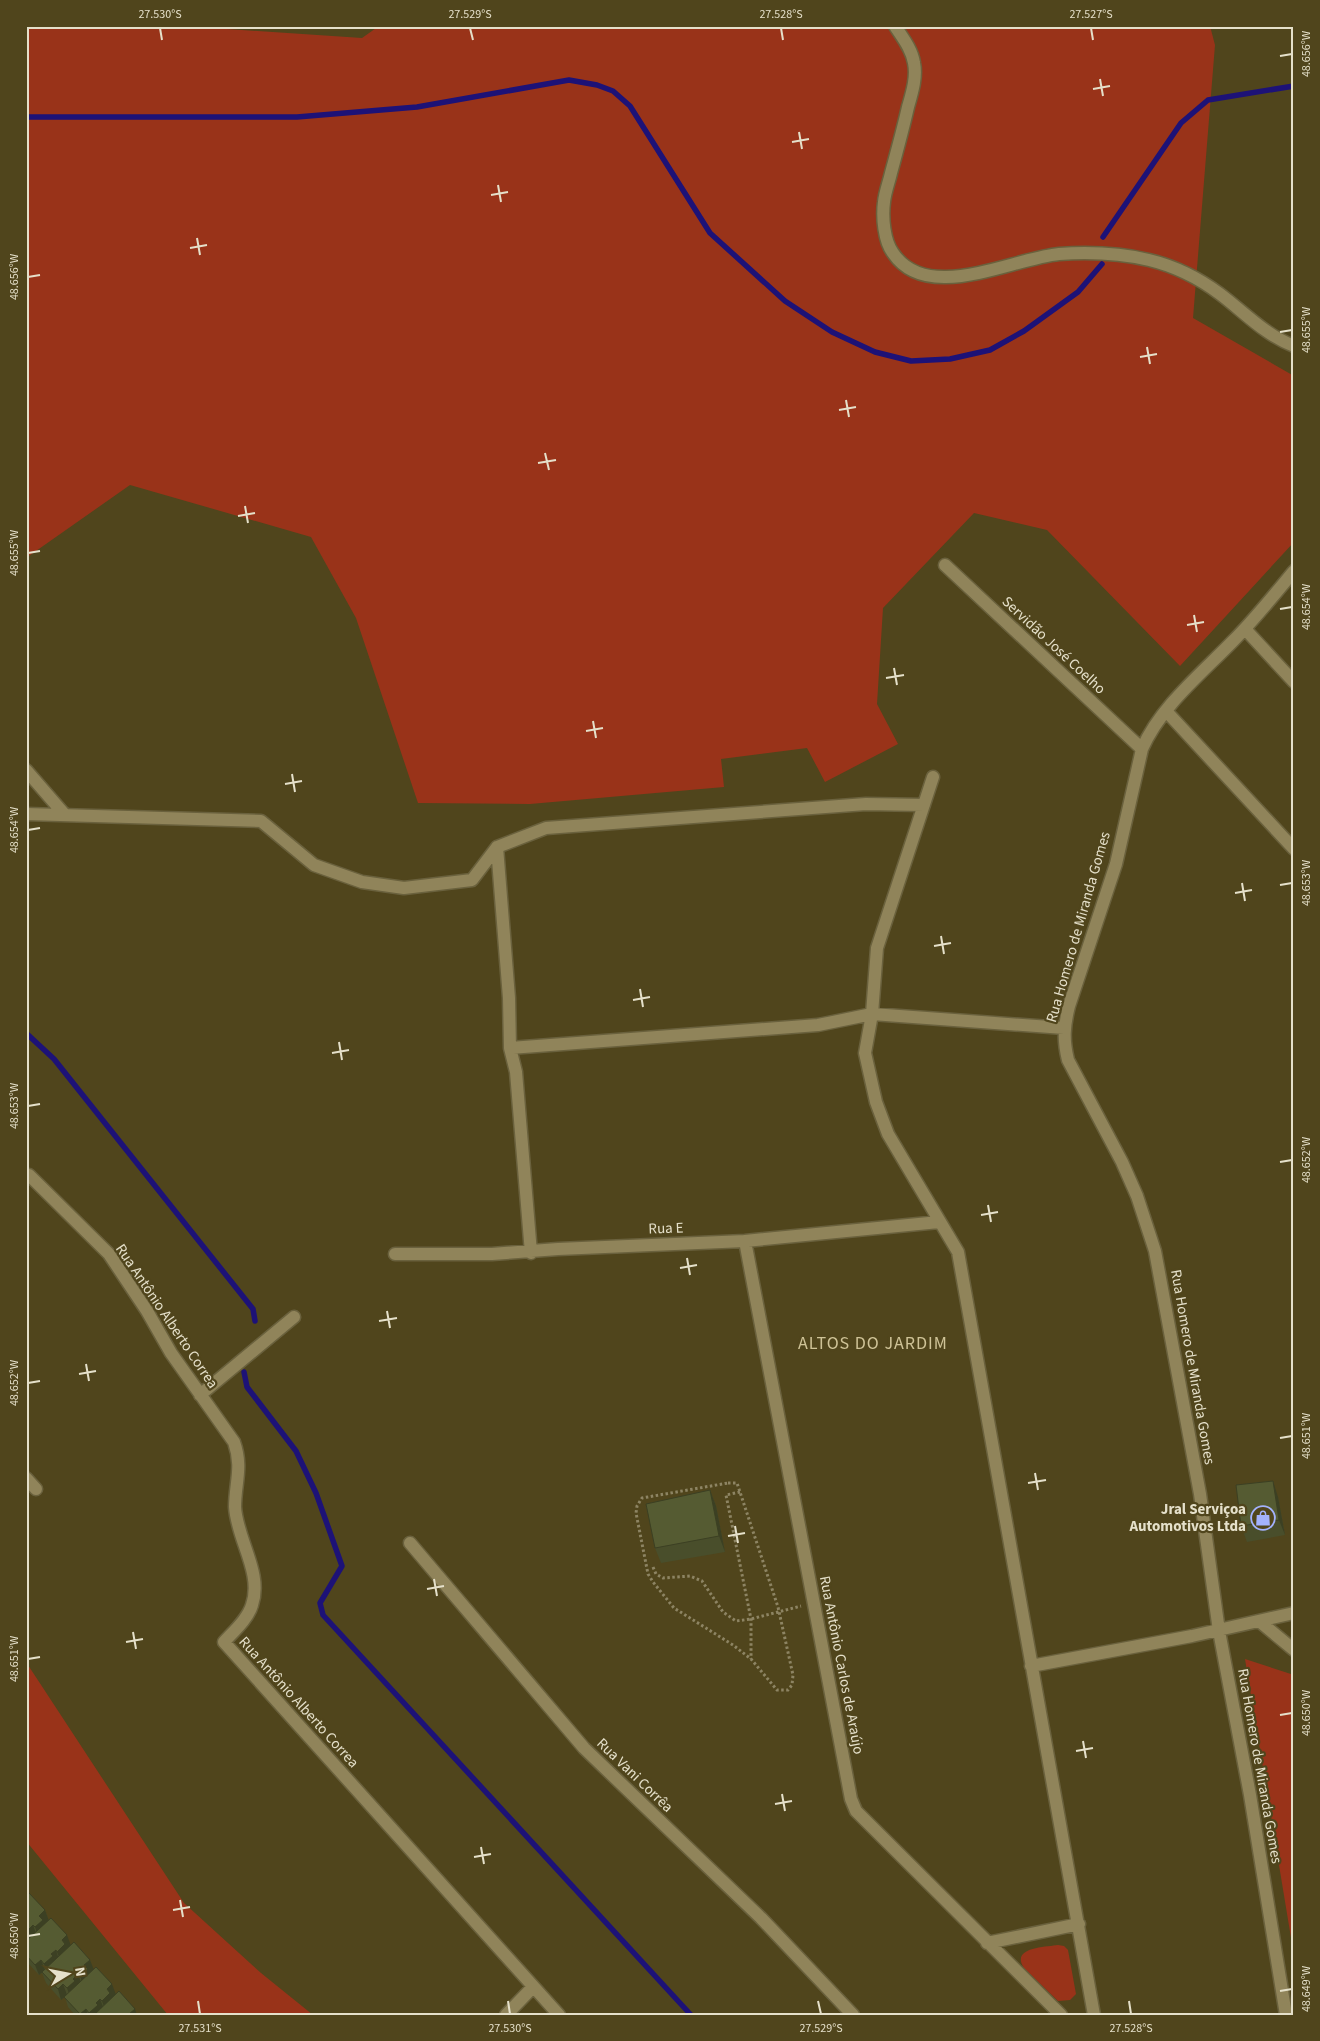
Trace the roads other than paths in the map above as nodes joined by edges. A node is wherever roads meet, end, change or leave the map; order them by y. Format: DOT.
graph roads {
  1 [pos="895,26"];
  2 [pos="1294,346"];
  3 [pos="945,565"];
  4 [pos="1294,571"];
  5 [pos="1245,629"];
  6 [pos="1294,682"];
  7 [pos="1166,711"];
  8 [pos="1142,749"];
  9 [pos="26,770"];
  10 [pos="933,777"];
  11 [pos="924,805"];
  12 [pos="26,814"];
  13 [pos="65,816"];
  14 [pos="496,848"];
  15 [pos="1294,849"];
  16 [pos="872,1014"];
  17 [pos="1064,1028"];
  18 [pos="510,1048"];
  19 [pos="30,1175"];
  20 [pos="939,1222"];
  21 [pos="744,1241"];
  22 [pos="531,1253"];
  23 [pos="395,1254"];
  24 [pos="294,1317"];
  25 [pos="200,1395"];
  26 [pos="26,1478"];
  27 [pos="36,1489"];
  28 [pos="410,1543"];
  29 [pos="1294,1613"];
  30 [pos="1258,1621"];
  31 [pos="1219,1631"];
  32 [pos="1294,1650"];
  33 [pos="1031,1666"];
  34 [pos="1079,1924"];
  35 [pos="987,1943"];
  36 [pos="532,1988"];
  37 [pos="506,2015"];
  38 [pos="558,2015"];
  39 [pos="854,2015"];
  40 [pos="1061,2015"];
  41 [pos="1094,2015"];
  42 [pos="1286,2015"];
  1 -- 2 [label="street"];
  3 -- 8 [label="street, Servidão José Coelho"];
  4 -- 5 [label="street, Rua Homero de Miranda Gomes"];
  5 -- 6 [label="street"];
  5 -- 7 [label="street, Rua Homero de Miranda Gomes"];
  7 -- 8 [label="street, Rua Homero de Miranda Gomes"];
  7 -- 15 [label="street"];
  8 -- 17 [label="street, Rua Homero de Miranda Gomes"];
  9 -- 13 [label="street"];
  10 -- 11 [label="street"];
  11 -- 14 [label="street"];
  11 -- 16 [label="street"];
  12 -- 13 [label="street"];
  13 -- 14 [label="street"];
  14 -- 18 [label="street"];
  16 -- 17 [label="street"];
  16 -- 18 [label="street"];
  16 -- 20 [label="street"];
  17 -- 31 [label="street, Rua Homero de Miranda Gomes"];
  18 -- 22 [label="street"];
  19 -- 25 [label="street, Rua Antônio Alberto Correa"];
  20 -- 21 [label="street, Rua E"];
  20 -- 33 [label="street"];
  21 -- 22 [label="street, Rua E"];
  21 -- 35 [label="street, Rua Antônio Carlos de Araújo"];
  22 -- 23 [label="street, Rua E"];
  24 -- 25 [label="street"];
  25 -- 36 [label="street, Rua Antônio Alberto Correa"];
  26 -- 27 [label="street"];
  28 -- 39 [label="street, Rua Vani Corrêa"];
  29 -- 30 [label="street"];
  30 -- 31 [label="street"];
  30 -- 32 [label="street"];
  31 -- 33 [label="street"];
  31 -- 42 [label="street, Rua Homero de Miranda Gomes"];
  33 -- 34 [label="street"];
  34 -- 35 [label="street"];
  34 -- 41 [label="street"];
  35 -- 40 [label="street, Rua Antônio Carlos de Araújo"];
  36 -- 37 [label="street"];
  36 -- 38 [label="street, Rua Antônio Alberto Correa"];
}
